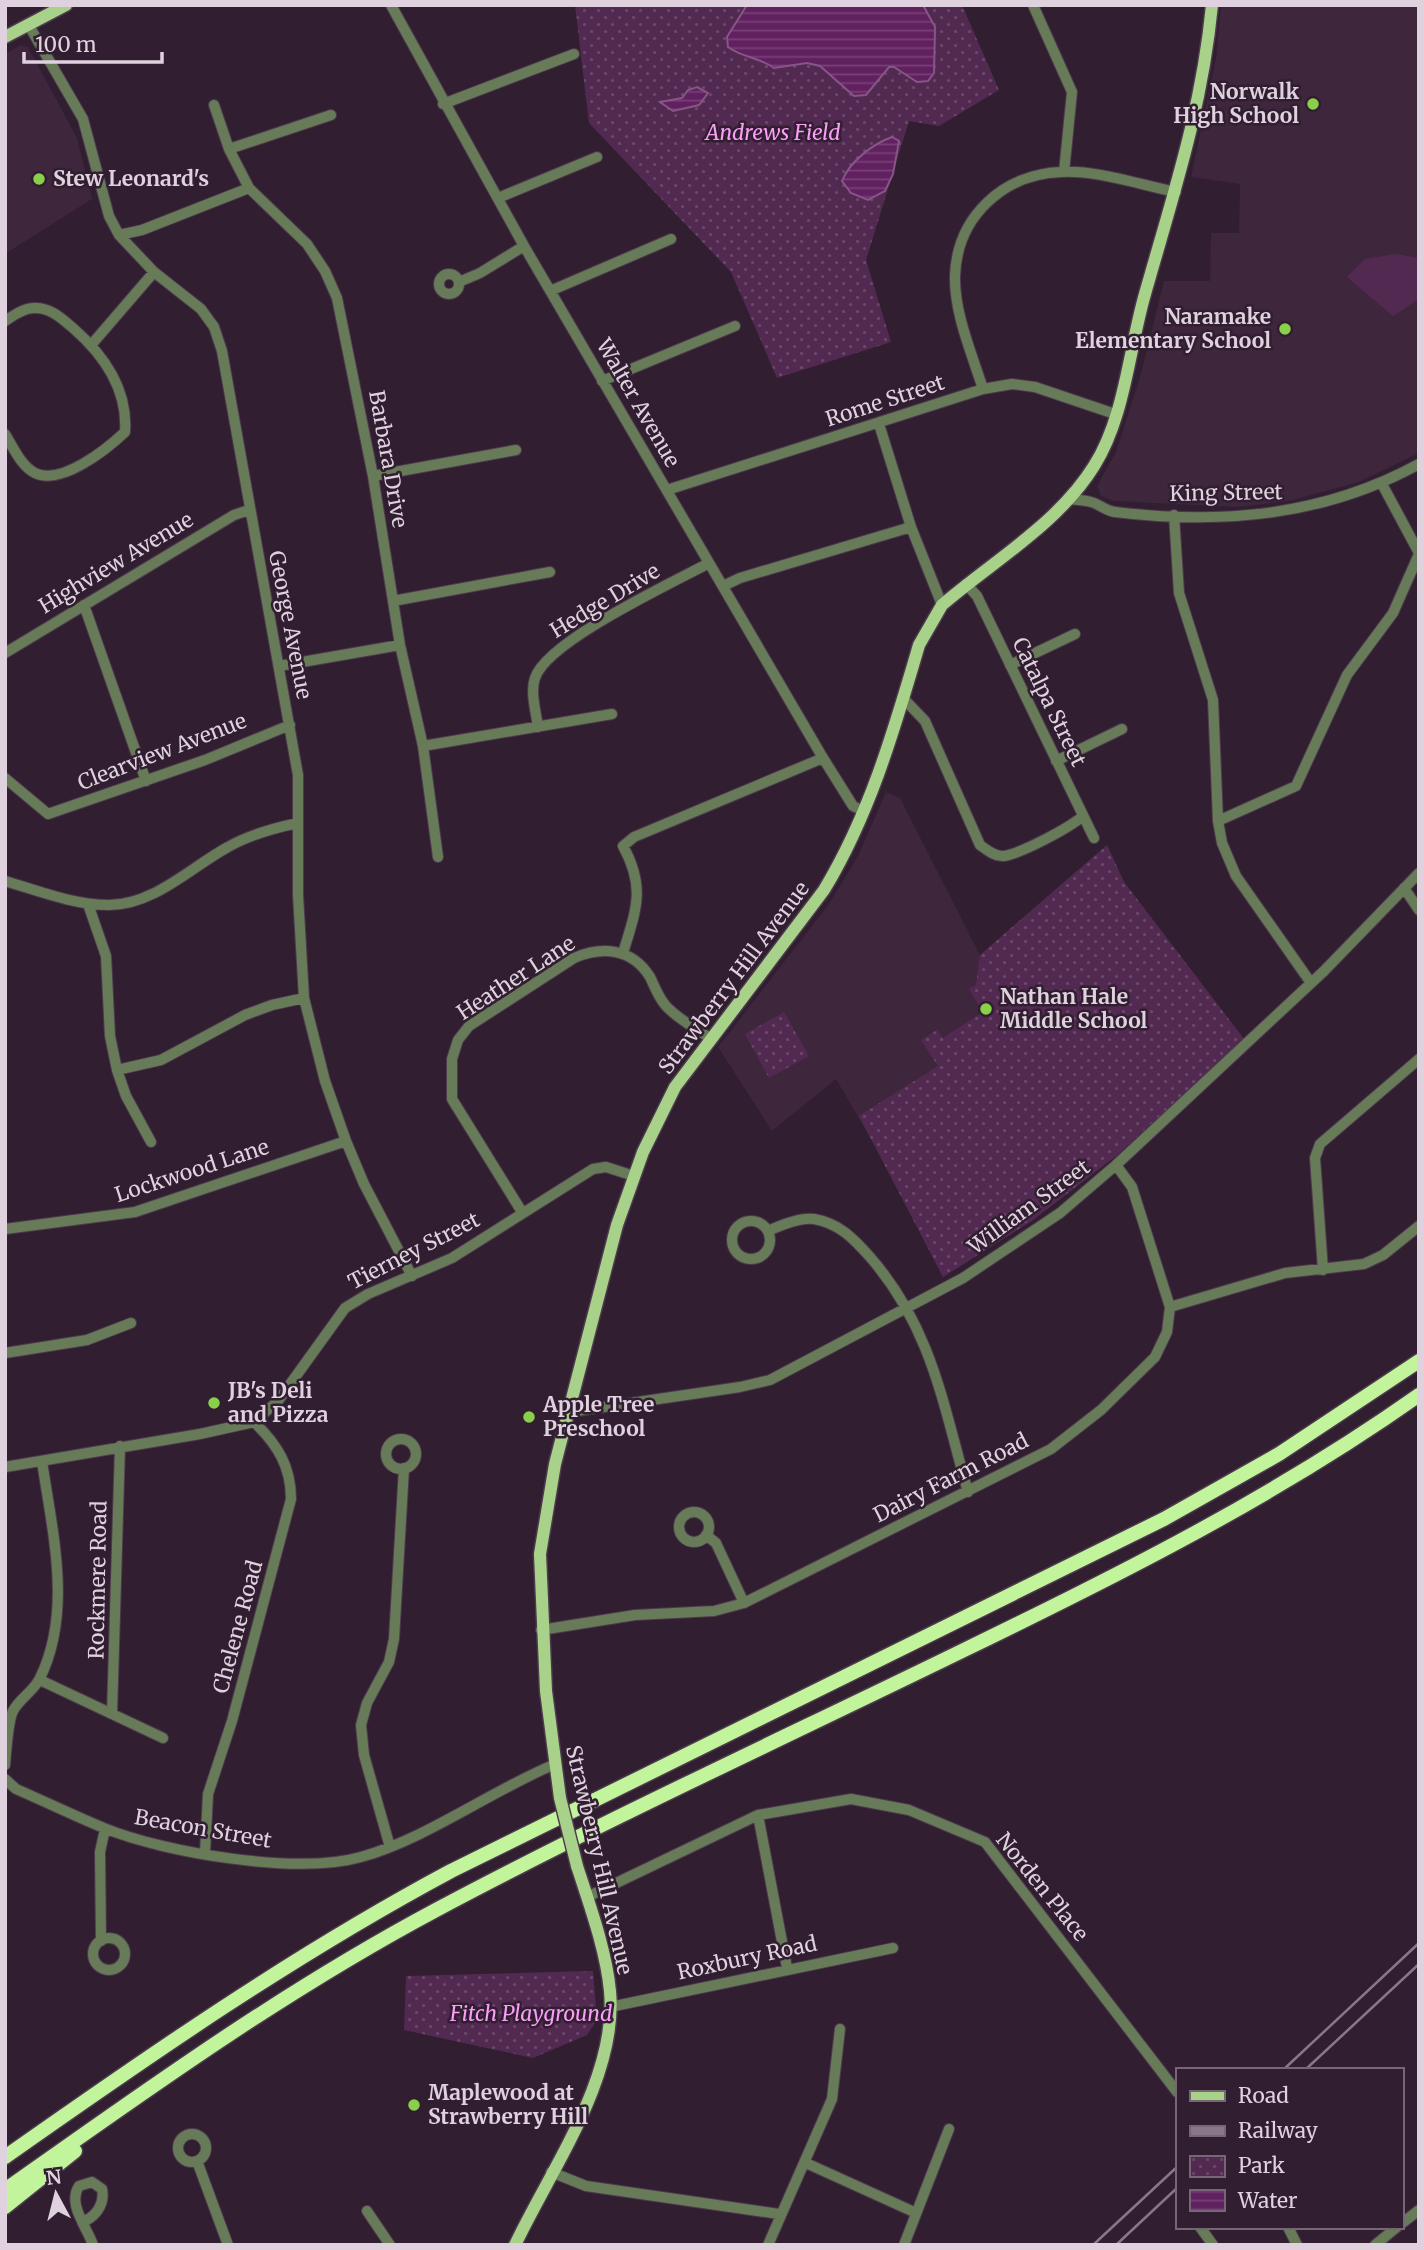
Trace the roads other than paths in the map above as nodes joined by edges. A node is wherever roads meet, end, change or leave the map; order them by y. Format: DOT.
graph roads {
  1 [pos="65,5"];
  2 [pos="391,5"];
  3 [pos="1032,5"];
  4 [pos="1212,5"];
  5 [pos="28,24"];
  6 [pos="5,37"];
  7 [pos="573,54"];
  8 [pos="443,104"];
  9 [pos="214,105"];
  10 [pos="331,115"];
  11 [pos="229,149"];
  12 [pos="597,157"];
  13 [pos="1064,172"];
  14 [pos="249,188"];
  15 [pos="1176,192"];
  16 [pos="498,198"];
  17 [pos="119,234"];
  18 [pos="671,239"];
  19 [pos="524,246"];
  20 [pos="154,272"];
  21 [pos="459,282"];
  22 [pos="550,290"];
  23 [pos="5,321"];
  24 [pos="735,326"];
  25 [pos="92,344"];
  26 [pos="602,381"];
  27 [pos="983,389"];
  28 [pos="1115,414"];
  29 [pos="879,424"];
  30 [pos="5,434"];
  31 [pos="516,450"];
  32 [pos="1419,464"];
  33 [pos="373,476"];
  34 [pos="1382,484"];
  35 [pos="667,490"];
  36 [pos="1069,499"];
  37 [pos="249,510"];
  38 [pos="1174,515"];
  39 [pos="911,527"];
  40 [pos="1419,554"];
  41 [pos="709,563"];
  42 [pos="550,572"];
  43 [pos="966,584"];
  44 [pos="723,586"];
  45 [pos="393,601"];
  46 [pos="84,605"];
  47 [pos="942,605"];
  48 [pos="1075,634"];
  49 [pos="400,645"];
  50 [pos="5,653"];
  51 [pos="1010,665"];
  52 [pos="279,666"];
  53 [pos="903,698"];
  54 [pos="612,714"];
  55 [pos="290,724"];
  56 [pos="538,727"];
  57 [pos="1122,729"];
  58 [pos="423,746"];
  59 [pos="823,758"];
  60 [pos="1056,761"];
  61 [pos="5,778"];
  62 [pos="146,781"];
  63 [pos="864,811"];
  64 [pos="1083,816"];
  65 [pos="1218,821"];
  66 [pos="298,823"];
  67 [pos="1094,838"];
  68 [pos="438,857"];
  69 [pos="1419,873"];
  70 [pos="5,881"];
  71 [pos="1404,888"];
  72 [pos="88,904"];
  73 [pos="1419,910"];
  74 [pos="623,953"];
  75 [pos="1311,983"];
  76 [pos="304,998"];
  77 [pos="710,1038"];
  78 [pos="1419,1059"];
  79 [pos="117,1070"];
  80 [pos="346,1141"];
  81 [pos="151,1142"];
  82 [pos="1116,1165"];
  83 [pos="634,1176"];
  84 [pos="522,1212"];
  85 [pos="1419,1226"];
  86 [pos="5,1229"];
  87 [pos="768,1231"];
  88 [pos="1323,1270"];
  89 [pos="412,1276"];
  90 [pos="1170,1307"];
  91 [pos="906,1309"];
  92 [pos="131,1323"];
  93 [pos="5,1353"];
  94 [pos="1419,1361"];
  95 [pos="1419,1395"];
  96 [pos="570,1412"];
  97 [pos="254,1422"];
  98 [pos="120,1446"];
  99 [pos="42,1461"];
  100 [pos="5,1467"];
  101 [pos="404,1468"];
  102 [pos="968,1492"];
  103 [pos="706,1535"];
  104 [pos="744,1603"];
  105 [pos="541,1630"];
  106 [pos="40,1679"];
  107 [pos="9,1713"];
  108 [pos="112,1714"];
  109 [pos="163,1738"];
  110 [pos="5,1765"];
  111 [pos="553,1765"];
  112 [pos="5,1779"];
  113 [pos="758,1815"];
  114 [pos="106,1829"];
  115 [pos="390,1847"];
  116 [pos="205,1853"];
  117 [pos="587,1897"];
  118 [pos="101,1941"];
  119 [pos="893,1948"];
  120 [pos="787,1968"];
  121 [pos="610,2007"];
  122 [pos="840,2029"];
  123 [pos="1176,2091"];
  124 [pos="129,2103"];
  125 [pos="72,2110"];
  126 [pos="948,2129"];
  127 [pos="5,2146"];
  128 [pos="5,2157"];
  129 [pos="197,2161"];
  130 [pos="806,2163"];
  131 [pos="551,2172"];
  132 [pos="5,2190"];
  133 [pos="5,2207"];
  134 [pos="1419,2210"];
  135 [pos="367,2211"];
  136 [pos="914,2213"];
  137 [pos="779,2214"];
  138 [pos="85,2221"];
  139 [pos="1403,2222"];
  140 [pos="1201,2229"];
  141 [pos="1289,2229"];
  142 [pos="1395,2229"];
  143 [pos="93,2245"];
  144 [pos="228,2245"];
  145 [pos="390,2245"];
  146 [pos="515,2245"];
  147 [pos="768,2245"];
  148 [pos="904,2245"];
  149 [pos="1213,2245"];
  150 [pos="1297,2245"];
  151 [pos="1375,2245"];
  1 -- 5 [label="main road"];
  2 -- 8 [label="street, Walter Avenue"];
  3 -- 13 [label="street"];
  4 -- 15 [label="main road, Strawberry Hill Avenue"];
  5 -- 6 [label="main road"];
  5 -- 17 [label="street, George Avenue"];
  7 -- 8 [label="street"];
  8 -- 16 [label="street, Walter Avenue"];
  9 -- 11 [label="street, Barbara Drive"];
  10 -- 11 [label="street"];
  11 -- 14 [label="street, Barbara Drive"];
  12 -- 16 [label="street"];
  13 -- 15 [label="street"];
  13 -- 27 [label="street"];
  14 -- 17 [label="street"];
  14 -- 33 [label="street, Barbara Drive"];
  15 -- 28 [label="main road, Strawberry Hill Avenue"];
  16 -- 19 [label="street, Walter Avenue"];
  17 -- 20 [label="street, George Avenue"];
  18 -- 22 [label="street"];
  19 -- 21 [label="street"];
  19 -- 22 [label="street, Walter Avenue"];
  20 -- 25 [label="street"];
  20 -- 37 [label="street, George Avenue"];
  22 -- 26 [label="street, Walter Avenue"];
  23 -- 25 [label="street"];
  24 -- 26 [label="street"];
  25 -- 30 [label="street"];
  26 -- 35 [label="street, Walter Avenue"];
  27 -- 28 [label="street, Rome Street"];
  27 -- 29 [label="street, Rome Street"];
  28 -- 36 [label="main road, Strawberry Hill Avenue"];
  29 -- 35 [label="street, Rome Street"];
  29 -- 39 [label="street"];
  31 -- 33 [label="street"];
  32 -- 34 [label="street, King Street"];
  33 -- 45 [label="street, Barbara Drive"];
  34 -- 38 [label="street, King Street"];
  34 -- 40 [label="street"];
  35 -- 41 [label="street, Walter Avenue"];
  36 -- 38 [label="street, King Street"];
  36 -- 43 [label="main road, Strawberry Hill Avenue"];
  37 -- 46 [label="street, Highview Avenue"];
  37 -- 52 [label="street, George Avenue"];
  38 -- 65 [label="street"];
  39 -- 44 [label="street"];
  39 -- 47 [label="street"];
  40 -- 65 [label="street"];
  41 -- 44 [label="street, Walter Avenue"];
  41 -- 56 [label="street, Hedge Drive"];
  42 -- 45 [label="street"];
  43 -- 47 [label="main road, Strawberry Hill Avenue"];
  43 -- 51 [label="street, Catalpa Street"];
  44 -- 59 [label="street, Walter Avenue"];
  45 -- 49 [label="street, Barbara Drive"];
  46 -- 50 [label="street, Highview Avenue"];
  46 -- 62 [label="street"];
  47 -- 53 [label="main road, Strawberry Hill Avenue"];
  48 -- 51 [label="street"];
  49 -- 52 [label="street"];
  49 -- 58 [label="street, Barbara Drive"];
  51 -- 60 [label="street, Catalpa Street"];
  52 -- 55 [label="street, George Avenue"];
  53 -- 63 [label="main road, Strawberry Hill Avenue"];
  53 -- 64 [label="street"];
  54 -- 56 [label="street"];
  55 -- 62 [label="street, Clearview Avenue"];
  55 -- 66 [label="street, George Avenue"];
  56 -- 58 [label="street"];
  57 -- 60 [label="street"];
  58 -- 68 [label="street, Barbara Drive"];
  59 -- 63 [label="street, Walter Avenue"];
  59 -- 74 [label="street"];
  60 -- 64 [label="street, Catalpa Street"];
  61 -- 62 [label="street, Clearview Avenue"];
  63 -- 77 [label="main road, Strawberry Hill Avenue"];
  64 -- 67 [label="street, Catalpa Street"];
  65 -- 75 [label="street"];
  66 -- 72 [label="street"];
  66 -- 76 [label="street, George Avenue"];
  69 -- 71 [label="street, William Street"];
  70 -- 72 [label="street"];
  71 -- 73 [label="street"];
  71 -- 75 [label="street, William Street"];
  72 -- 79 [label="street"];
  74 -- 77 [label="street"];
  74 -- 84 [label="street, Heather Lane"];
  75 -- 82 [label="street, William Street"];
  76 -- 79 [label="street"];
  76 -- 80 [label="street, George Avenue"];
  77 -- 83 [label="main road, Strawberry Hill Avenue"];
  78 -- 88 [label="street"];
  79 -- 81 [label="street"];
  80 -- 86 [label="street, Lockwood Lane"];
  80 -- 89 [label="street, George Avenue"];
  82 -- 90 [label="street, Dairy Farm Road"];
  82 -- 91 [label="street, William Street"];
  83 -- 84 [label="street, Tierney Street"];
  83 -- 96 [label="main road, Strawberry Hill Avenue"];
  84 -- 89 [label="street, Tierney Street"];
  85 -- 88 [label="street"];
  87 -- 87 [label="street"];
  87 -- 91 [label="street"];
  88 -- 90 [label="street"];
  89 -- 97 [label="street, Tierney Street"];
  90 -- 102 [label="street, Dairy Farm Road"];
  91 -- 96 [label="street, William Street"];
  91 -- 102 [label="street"];
  92 -- 93 [label="street"];
  94 -- 125 [label="highway"];
  95 -- 124 [label="highway"];
  96 -- 105 [label="main road, Strawberry Hill Avenue"];
  97 -- 98 [label="street, Tierney Street"];
  97 -- 116 [label="street, Chelene Road"];
  98 -- 99 [label="street, Tierney Street"];
  98 -- 108 [label="street, Rockmere Road"];
  99 -- 100 [label="street, Tierney Street"];
  99 -- 106 [label="street"];
  101 -- 115 [label="street"];
  102 -- 104 [label="street, Dairy Farm Road"];
  103 -- 104 [label="street"];
  104 -- 105 [label="street, Dairy Farm Road"];
  105 -- 111 [label="main road, Strawberry Hill Avenue"];
  106 -- 107 [label="street"];
  106 -- 108 [label="street"];
  107 -- 110 [label="street"];
  108 -- 109 [label="street"];
  111 -- 115 [label="street, Beacon Street"];
  111 -- 117 [label="main road, Strawberry Hill Avenue, bridge"];
  112 -- 114 [label="street, Beacon Street"];
  113 -- 117 [label="street, Norden Place"];
  113 -- 120 [label="street"];
  113 -- 123 [label="street, Norden Place"];
  114 -- 116 [label="street, Beacon Street"];
  114 -- 118 [label="street"];
  115 -- 116 [label="street, Beacon Street"];
  117 -- 121 [label="main road, Strawberry Hill Avenue"];
  119 -- 120 [label="street, Roxbury Road"];
  120 -- 121 [label="street, Roxbury Road"];
  121 -- 131 [label="main road, Strawberry Hill Avenue"];
  122 -- 130 [label="street"];
  124 -- 132 [label="highway"];
  124 -- 133 [label="highway"];
  125 -- 127 [label="highway"];
  125 -- 128 [label="highway"];
  126 -- 136 [label="street"];
  129 -- 144 [label="street"];
  130 -- 136 [label="street"];
  130 -- 137 [label="street"];
  131 -- 137 [label="street"];
  131 -- 146 [label="main road, Strawberry Hill Avenue"];
  134 -- 139 [label="street"];
  135 -- 145 [label="street"];
  136 -- 148 [label="street"];
  137 -- 147 [label="street"];
  138 -- 143 [label="street"];
  140 -- 149 [label="street"];
  141 -- 150 [label="street"];
  142 -- 151 [label="street"];
}
